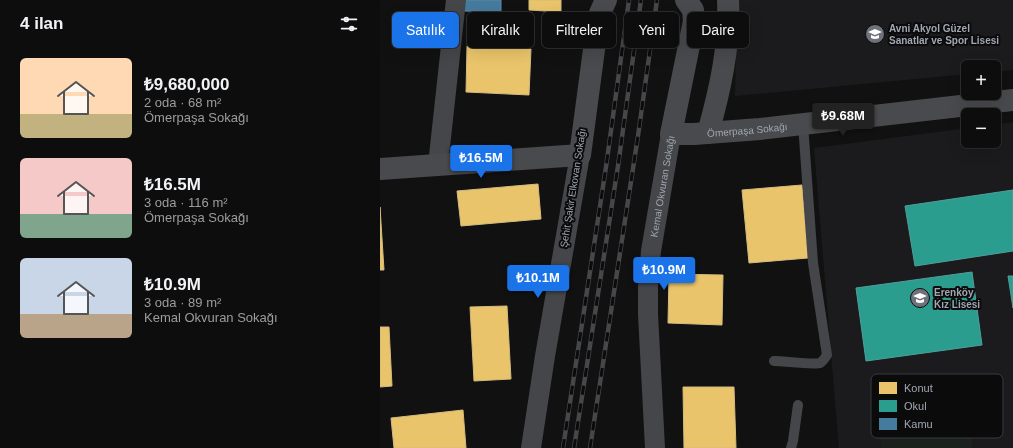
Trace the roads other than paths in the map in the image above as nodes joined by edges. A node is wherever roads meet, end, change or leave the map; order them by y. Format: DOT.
graph roads {
  1 [pos="456,0"];
  2 [pos="606,0"];
  3 [pos="686,0"];
  4 [pos="728,0"];
  5 [pos="1013,100"];
  6 [pos="803,124"];
  7 [pos="671,134"];
  8 [pos="708,134"];
  9 [pos="580,155"];
  10 [pos="438,164"];
  11 [pos="380,169"];
  12 [pos="774,361"];
  13 [pos="798,405"];
  14 [pos="531,448"];
  15 [pos="655,448"];
  16 [pos="791,448"];
  1 -- 10 [label="street"];
  2 -- 9 [label="street, Şehit Şakir Elkovan Sokağı"];
  3 -- 7 [label="street, Kemal Okvuran Sokağı"];
  4 -- 8 [label="street"];
  5 -- 6 [label="street, Ömerpaşa Sokağı"];
  6 -- 8 [label="street, Ömerpaşa Sokağı"];
  6 -- 12 [label="lane"];
  7 -- 8 [label="street, Ömerpaşa Sokağı"];
  7 -- 15 [label="street, Kemal Okvuran Sokağı"];
  9 -- 10 [label="street"];
  9 -- 14 [label="street, Şehit Şakir Elkovan Sokağı"];
  10 -- 11 [label="street"];
  13 -- 16 [label="lane"];
}
